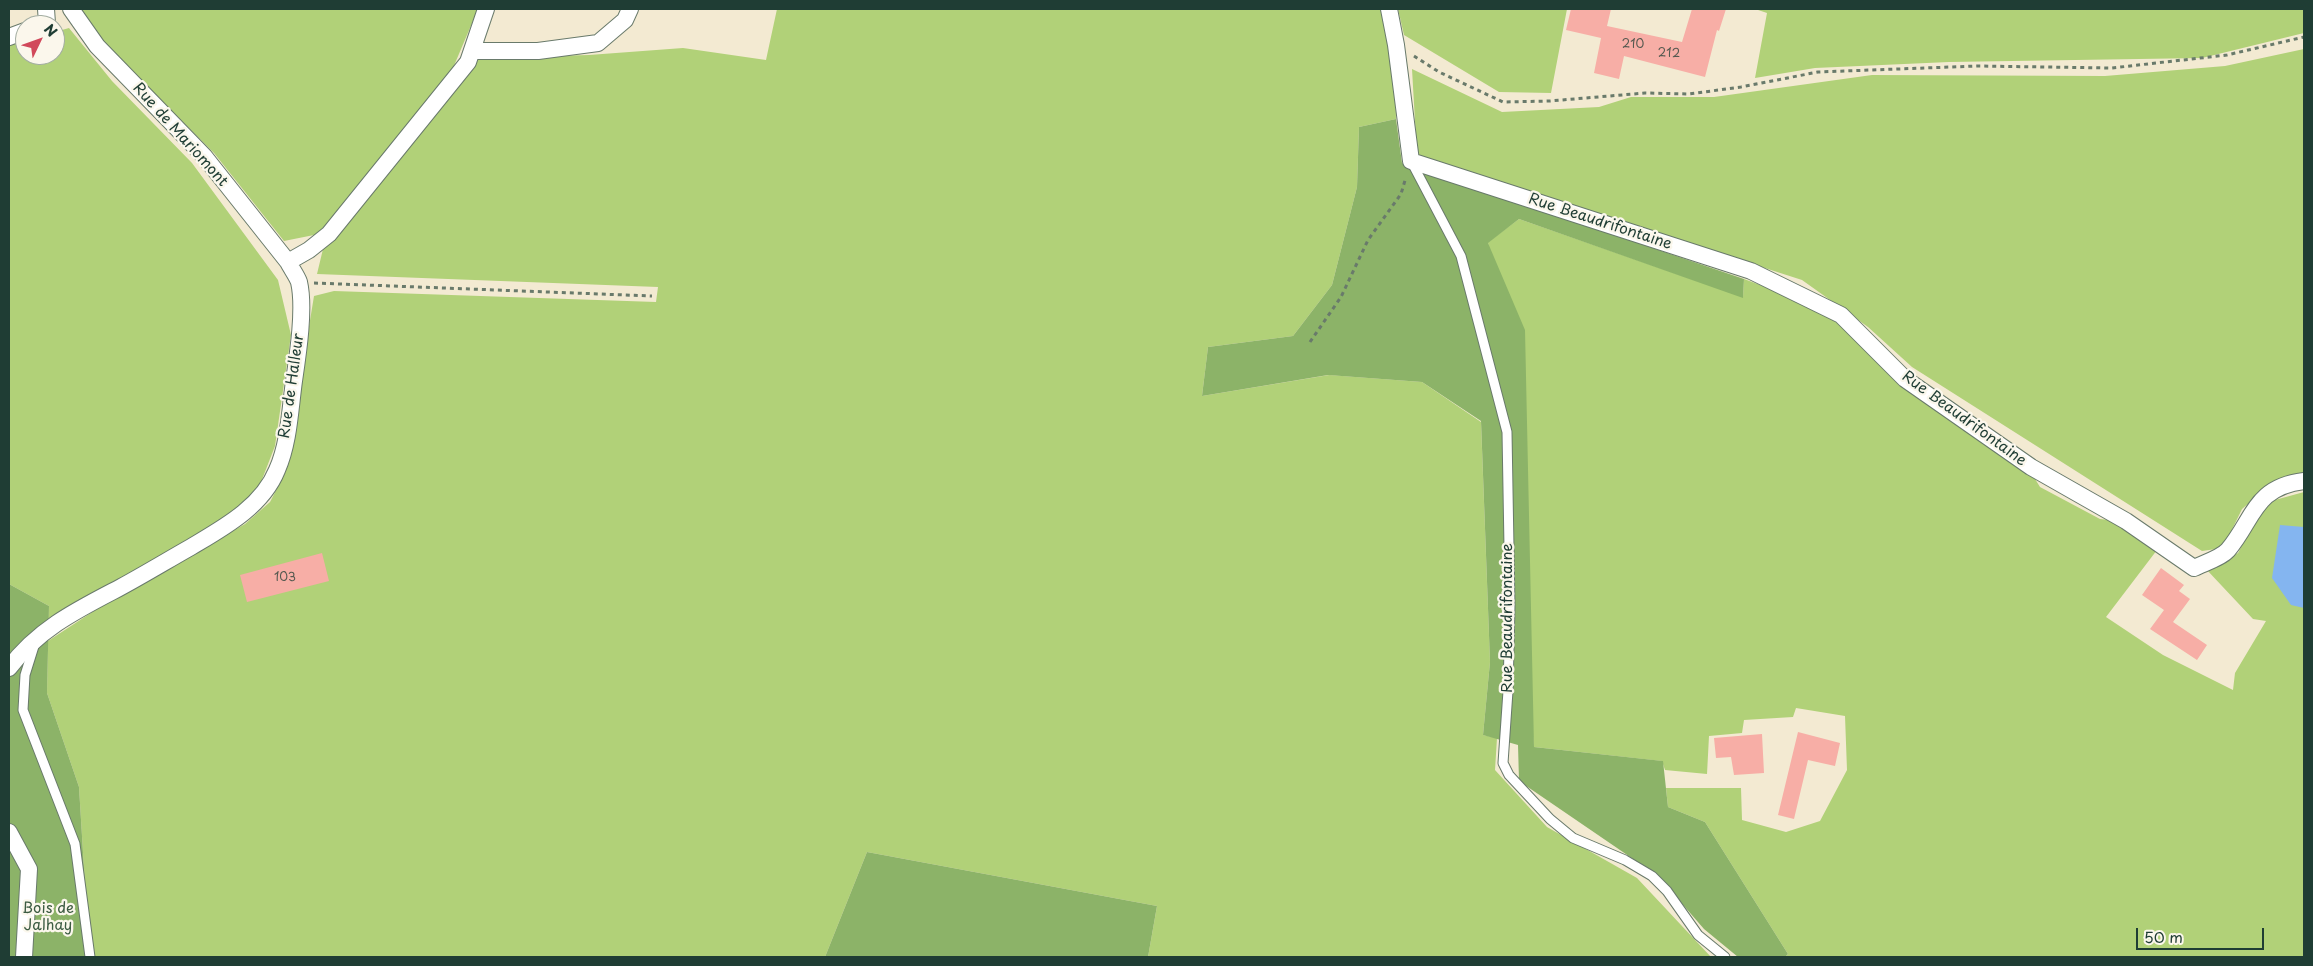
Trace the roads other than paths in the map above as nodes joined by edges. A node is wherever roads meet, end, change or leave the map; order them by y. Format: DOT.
graph roads {
  1 [pos="71,9"];
  2 [pos="486,9"];
  3 [pos="630,9"];
  4 [pos="1389,9"];
  5 [pos="472,50"];
  6 [pos="1411,161"];
  7 [pos="288,262"];
  8 [pos="2298,482"];
  9 [pos="36,638"];
  10 [pos="9,668"];
  11 [pos="9,832"];
  12 [pos="24,957"];
  13 [pos="90,957"];
  14 [pos="1725,957"];
  1 -- 7 [label="street, Rue de Mariomont"];
  2 -- 5 [label="street"];
  3 -- 5 [label="street"];
  4 -- 6 [label="street, Rue Beaudrifontaine"];
  5 -- 7 [label="street"];
  6 -- 8 [label="street, Rue Beaudrifontaine"];
  6 -- 14 [label="lane, Rue Beaudrifontaine"];
  7 -- 9 [label="street, Rue de Halleur"];
  9 -- 10 [label="street, Rue de Halleur"];
  9 -- 13 [label="lane"];
  11 -- 12 [label="street"];
}
